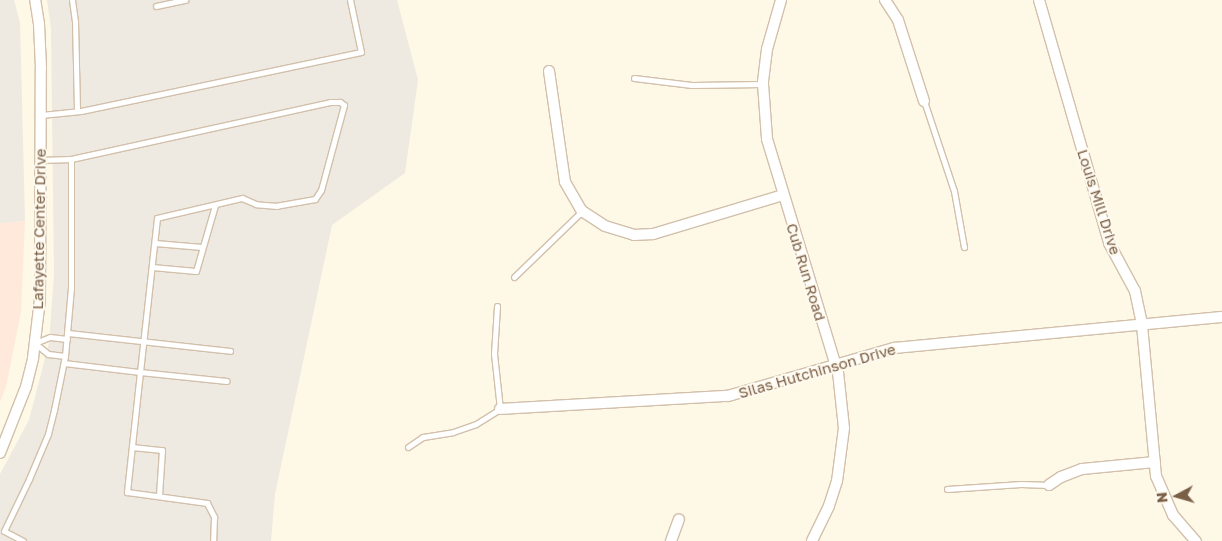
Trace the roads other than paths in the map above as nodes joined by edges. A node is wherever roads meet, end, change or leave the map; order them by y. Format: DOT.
graph roads {
  1 [pos="35,0"];
  2 [pos="72,0"];
  3 [pos="185,0"];
  4 [pos="350,0"];
  5 [pos="781,0"];
  6 [pos="884,0"];
  7 [pos="1039,0"];
  8 [pos="156,6"];
  9 [pos="549,71"];
  10 [pos="634,78"];
  11 [pos="763,84"];
  12 [pos="924,101"];
  13 [pos="77,111"];
  14 [pos="40,115"];
  15 [pos="71,159"];
  16 [pos="40,160"];
  17 [pos="783,195"];
  18 [pos="215,205"];
  19 [pos="582,211"];
  20 [pos="155,242"];
  21 [pos="202,247"];
  22 [pos="964,247"];
  23 [pos="152,267"];
  24 [pos="514,276"];
  25 [pos="497,306"];
  26 [pos="1222,317"];
  27 [pos="1142,325"];
  28 [pos="68,337"];
  29 [pos="144,341"];
  30 [pos="35,344"];
  31 [pos="230,351"];
  32 [pos="65,356"];
  33 [pos="64,364"];
  34 [pos="835,364"];
  35 [pos="140,372"];
  36 [pos="227,381"];
  37 [pos="500,409"];
  38 [pos="132,447"];
  39 [pos="408,447"];
  40 [pos="0,453"];
  41 [pos="1155,462"];
  42 [pos="1050,485"];
  43 [pos="947,489"];
  44 [pos="159,495"];
  45 [pos="679,518"];
  46 [pos="23,541"];
  47 [pos="213,541"];
  48 [pos="671,541"];
  49 [pos="812,541"];
  50 [pos="1196,541"];
  1 -- 14 [label="street, Lafayette Center Drive"];
  2 -- 13 [label="lane"];
  3 -- 8 [label="lane"];
  4 -- 13 [label="lane"];
  5 -- 11 [label="street, Cub Run Road"];
  6 -- 12 [label="street"];
  7 -- 27 [label="street, Louis Mill Drive"];
  9 -- 19 [label="street"];
  10 -- 11 [label="lane"];
  11 -- 17 [label="street, Cub Run Road"];
  12 -- 22 [label="lane"];
  13 -- 14 [label="lane"];
  14 -- 16 [label="street, Lafayette Center Drive"];
  15 -- 16 [label="lane"];
  15 -- 18 [label="lane"];
  15 -- 28 [label="lane"];
  16 -- 30 [label="street, Lafayette Center Drive"];
  17 -- 19 [label="street"];
  17 -- 34 [label="street, Cub Run Road"];
  18 -- 20 [label="lane"];
  18 -- 21 [label="lane"];
  19 -- 24 [label="lane"];
  20 -- 21 [label="lane"];
  20 -- 23 [label="lane"];
  21 -- 23 [label="lane"];
  23 -- 29 [label="lane"];
  25 -- 37 [label="lane"];
  26 -- 27 [label="street, Silas Hutchinson Drive"];
  27 -- 34 [label="street, Silas Hutchinson Drive"];
  27 -- 41 [label="street, Louis Mill Drive"];
  28 -- 29 [label="lane"];
  28 -- 30 [label="lane"];
  28 -- 32 [label="lane"];
  29 -- 31 [label="lane"];
  29 -- 35 [label="lane"];
  30 -- 32 [label="lane"];
  30 -- 40 [label="street, Lafayette Center Drive"];
  32 -- 33 [label="lane"];
  33 -- 35 [label="lane"];
  33 -- 46 [label="lane"];
  34 -- 37 [label="street, Silas Hutchinson Drive"];
  34 -- 49 [label="street, Cub Run Road"];
  35 -- 36 [label="lane"];
  35 -- 38 [label="lane"];
  37 -- 39 [label="lane"];
  38 -- 44 [label="lane"];
  38 -- 44 [label="lane"];
  41 -- 42 [label="street"];
  41 -- 50 [label="street, Louis Mill Drive"];
  42 -- 43 [label="lane"];
  44 -- 47 [label="lane"];
  45 -- 48 [label="street"];
}
